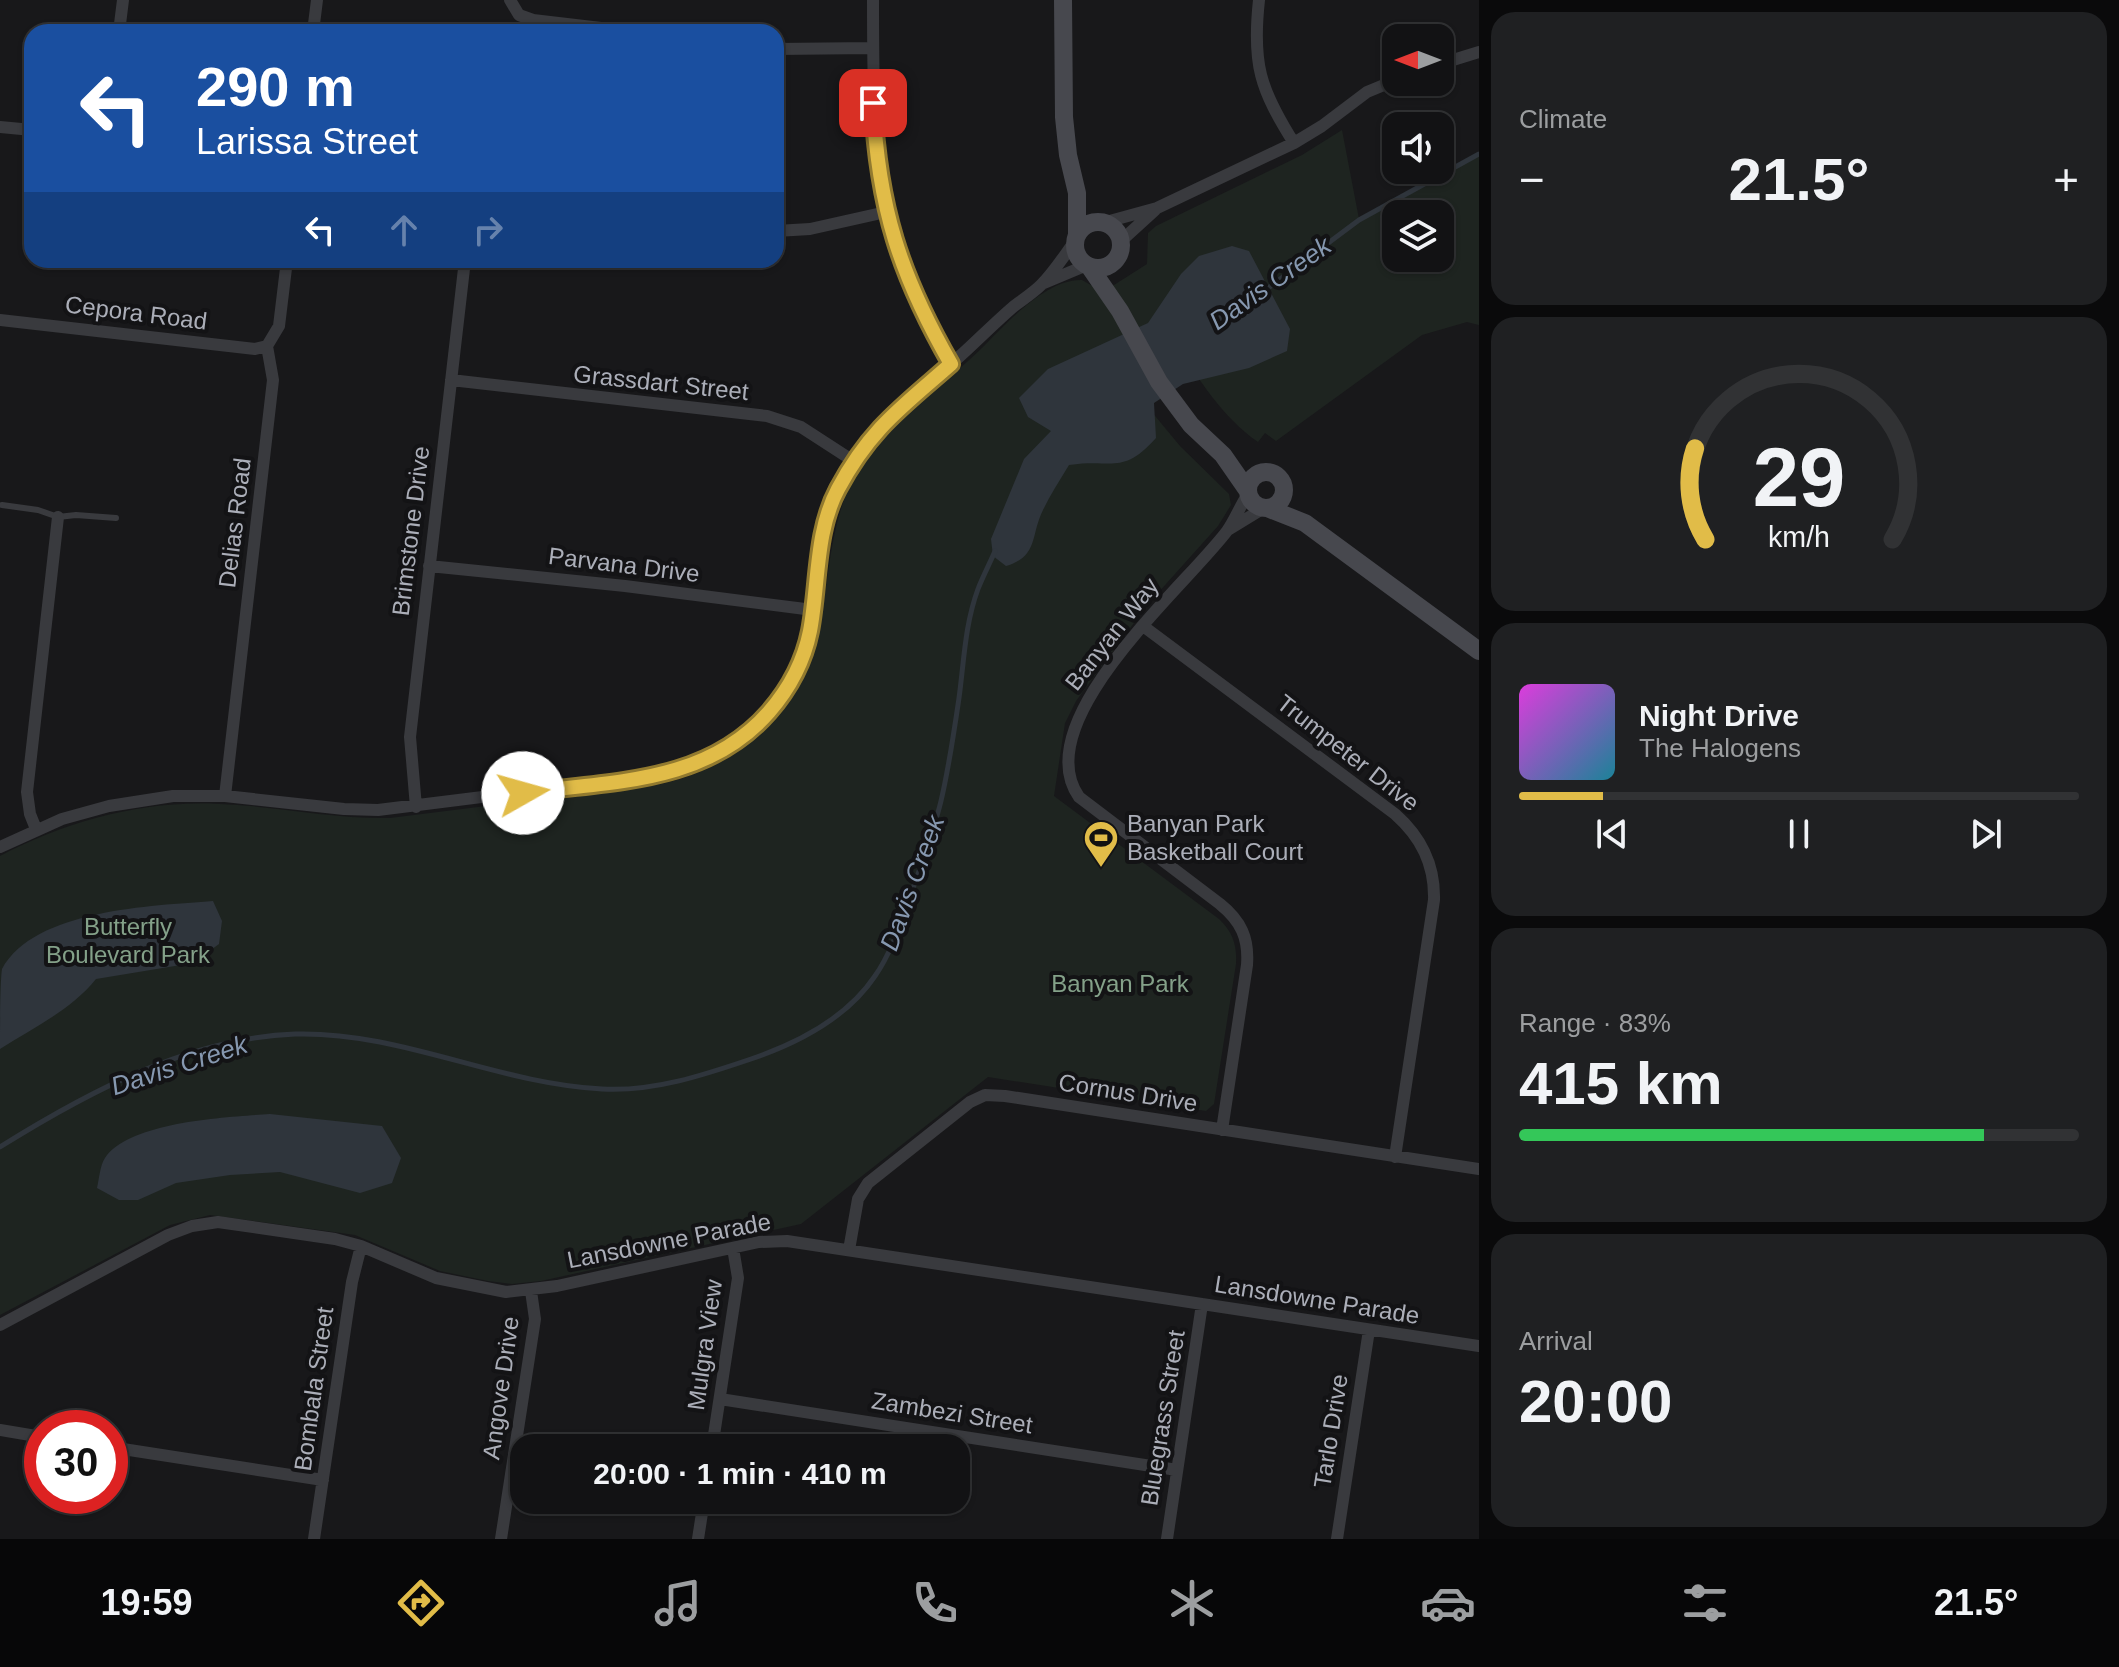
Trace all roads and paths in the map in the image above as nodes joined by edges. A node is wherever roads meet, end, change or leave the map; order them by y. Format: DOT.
graph roads {
  1 [pos="123,0"];
  2 [pos="317,0"];
  3 [pos="873,0"];
  4 [pos="1063,0"];
  5 [pos="1259,0"];
  6 [pos="512,5"];
  7 [pos="120,24"];
  8 [pos="314,24"];
  9 [pos="567,24"];
  10 [pos="873,48"];
  11 [pos="784,49"];
  12 [pos="1479,52"];
  13 [pos="1454,60"];
  14 [pos="1382,86"];
  15 [pos="0,127"];
  16 [pos="24,129"];
  17 [pos="1294,143"];
  18 [pos="1077,193"];
  19 [pos="1157,208"];
  20 [pos="886,212"];
  21 [pos="1103,222"];
  22 [pos="784,231"];
  23 [pos="1076,238"];
  24 [pos="1119,249"];
  25 [pos="1088,266"];
  26 [pos="286,268"];
  27 [pos="464,268"];
  28 [pos="1041,285"];
  29 [pos="1120,311"];
  30 [pos="0,320"];
  31 [pos="267,346"];
  32 [pos="951,364"];
  33 [pos="451,380"];
  34 [pos="1223,455"];
  35 [pos="855,462"];
  36 [pos="1263,472"];
  37 [pos="1283,488"];
  38 [pos="1248,492"];
  39 [pos="2,505"];
  40 [pos="1266,508"];
  41 [pos="58,517"];
  42 [pos="116,518"];
  43 [pos="1305,523"];
  44 [pos="1228,530"];
  45 [pos="429,566"];
  46 [pos="813,610"];
  47 [pos="1143,626"];
  48 [pos="1479,651"];
  49 [pos="225,796"];
  50 [pos="416,807"];
  51 [pos="36,829"];
  52 [pos="0,847"];
  53 [pos="1222,1130"];
  54 [pos="1395,1157"];
  55 [pos="1479,1169"];
  56 [pos="361,1246"];
  57 [pos="733,1248"];
  58 [pos="849,1250"];
  59 [pos="531,1291"];
  60 [pos="1202,1304"];
  61 [pos="0,1325"];
  62 [pos="1369,1330"];
  63 [pos="1476,1347"];
  64 [pos="720,1399"];
  65 [pos="0,1430"];
  66 [pos="24,1434"];
  67 [pos="714,1434"];
  68 [pos="128,1450"];
  69 [pos="1177,1470"];
  70 [pos="323,1480"];
  71 [pos="702,1514"];
  72 [pos="314,1539"];
  73 [pos="501,1539"];
  74 [pos="698,1539"];
  75 [pos="1167,1539"];
  76 [pos="1337,1539"];
  1 -- 7 [label="street"];
  2 -- 8 [label="street"];
  3 -- 10 [label="street"];
  4 -- 18 [label="street"];
  5 -- 17 [label="street"];
  6 -- 9 [label="street"];
  10 -- 11 [label="street"];
  10 -- 20 [label="street"];
  12 -- 13 [label="street"];
  14 -- 17 [label="street"];
  15 -- 16 [label="street"];
  17 -- 19 [label="street"];
  18 -- 21 [label="street"];
  18 -- 23 [label="street"];
  19 -- 21 [label="street"];
  19 -- 24 [label="street"];
  20 -- 22 [label="street"];
  20 -- 32 [label="street"];
  21 -- 23 [label="street"];
  21 -- 24 [label="street"];
  23 -- 25 [label="street"];
  23 -- 28 [label="street"];
  24 -- 25 [label="street"];
  24 -- 29 [label="street"];
  25 -- 28 [label="street"];
  25 -- 29 [label="street"];
  26 -- 31 [label="street, Delias Road"];
  27 -- 33 [label="street, Brimstone Drive"];
  28 -- 32 [label="street"];
  29 -- 34 [label="street"];
  30 -- 31 [label="street, Cepora Road"];
  31 -- 49 [label="street, Delias Road"];
  32 -- 35 [label="street"];
  33 -- 35 [label="street, Grassdart Street"];
  33 -- 45 [label="street, Brimstone Drive"];
  34 -- 36 [label="street"];
  34 -- 38 [label="street"];
  35 -- 46 [label="street"];
  36 -- 37 [label="street"];
  36 -- 38 [label="street"];
  37 -- 40 [label="street"];
  37 -- 43 [label="street"];
  38 -- 40 [label="street"];
  38 -- 44 [label="street, Banyan Way"];
  39 -- 41 [label="lane"];
  40 -- 43 [label="street"];
  40 -- 44 [label="street, Banyan Way"];
  41 -- 42 [label="lane"];
  41 -- 51 [label="street"];
  43 -- 48 [label="street"];
  44 -- 47 [label="street, Banyan Way"];
  45 -- 46 [label="street, Parvana Drive"];
  45 -- 50 [label="street, Brimstone Drive"];
  46 -- 50 [label="street"];
  47 -- 53 [label="street, Banyan Way"];
  47 -- 54 [label="street, Trumpeter Drive"];
  49 -- 50 [label="street"];
  49 -- 51 [label="street"];
  51 -- 52 [label="street"];
  53 -- 54 [label="street, Cornus Drive"];
  53 -- 58 [label="street, Cornus Drive"];
  54 -- 55 [label="street, Cornus Drive"];
  56 -- 59 [label="street, Lansdowne Parade"];
  56 -- 61 [label="street, Lansdowne Parade"];
  56 -- 70 [label="street, Bombala Street"];
  57 -- 58 [label="street, Lansdowne Parade"];
  57 -- 59 [label="street, Lansdowne Parade"];
  57 -- 64 [label="street, Mulgra View"];
  58 -- 60 [label="street, Lansdowne Parade"];
  59 -- 73 [label="street, Angove Drive"];
  60 -- 62 [label="street, Lansdowne Parade"];
  60 -- 69 [label="street, Bluegrass Street"];
  62 -- 63 [label="street, Lansdowne Parade"];
  62 -- 76 [label="street, Tarlo Drive"];
  64 -- 67 [label="street, Mulgra View"];
  64 -- 69 [label="street, Zambezi Street"];
  65 -- 66 [label="street"];
  68 -- 70 [label="street"];
  69 -- 75 [label="street, Bluegrass Street"];
  70 -- 72 [label="street, Bombala Street"];
  71 -- 74 [label="street"];
}
